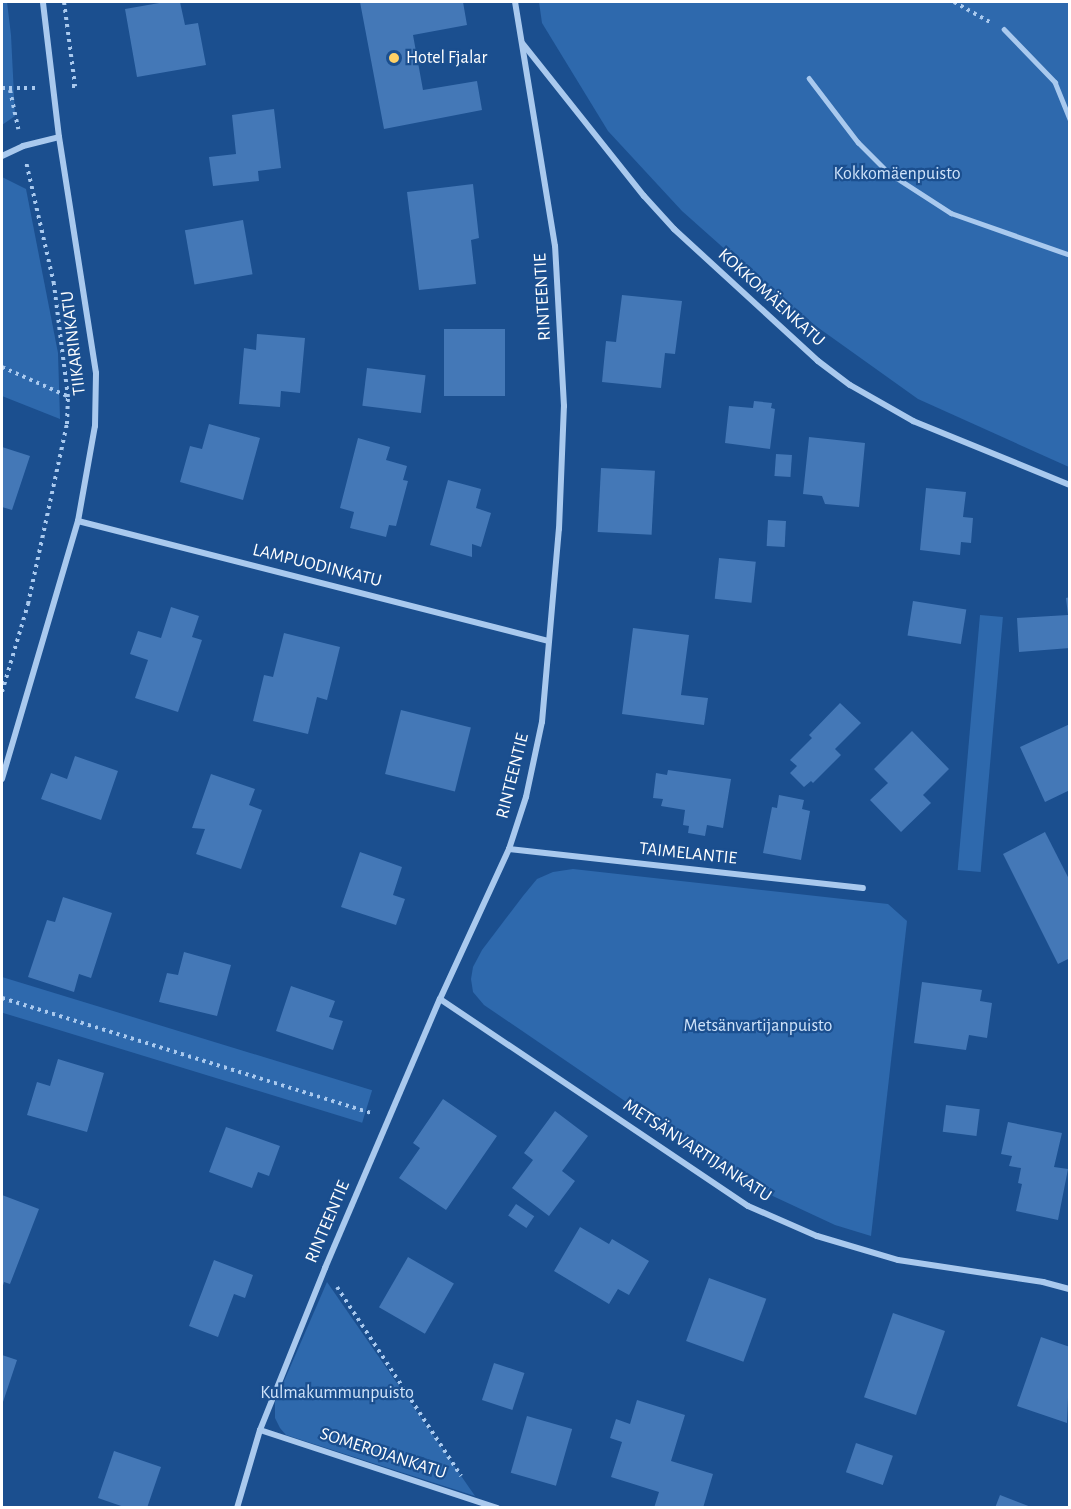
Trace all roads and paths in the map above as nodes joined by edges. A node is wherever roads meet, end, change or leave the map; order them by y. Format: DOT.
graph roads {
  1 [pos="43,2"];
  2 [pos="515,2"];
  3 [pos="954,2"];
  4 [pos="1004,29"];
  5 [pos="522,43"];
  6 [pos="809,78"];
  7 [pos="53,87"];
  8 [pos="2,88"];
  9 [pos="10,90"];
  10 [pos="1070,119"];
  11 [pos="59,137"];
  12 [pos="23,146"];
  13 [pos="2,156"];
  14 [pos="1070,255"];
  15 [pos="2,367"];
  16 [pos="68,397"];
  17 [pos="1070,485"];
  18 [pos="78,521"];
  19 [pos="548,641"];
  20 [pos="2,692"];
  21 [pos="2,779"];
  22 [pos="508,849"];
  23 [pos="863,888"];
  24 [pos="2,998"];
  25 [pos="440,999"];
  26 [pos="389,1118"];
  27 [pos="325,1268"];
  28 [pos="1070,1288"];
  29 [pos="260,1430"];
  30 [pos="478,1502"];
  31 [pos="237,1508"];
  32 [pos="497,1508"];
  1 -- 7 [label="street, TIIKARINKATU"];
  2 -- 5 [label="street, RINTEENTIE"];
  3 -- 4 [label="path"];
  4 -- 10 [label="lane"];
  5 -- 17 [label="street, KOKKOMÄENKATU"];
  5 -- 19 [label="street, RINTEENTIE"];
  6 -- 14 [label="lane"];
  7 -- 9 [label="path"];
  7 -- 11 [label="street, TIIKARINKATU"];
  8 -- 9 [label="path"];
  9 -- 12 [label="path"];
  11 -- 12 [label="street"];
  11 -- 18 [label="street, TIIKARINKATU"];
  12 -- 13 [label="street"];
  12 -- 16 [label="path"];
  15 -- 16 [label="path"];
  16 -- 20 [label="path"];
  18 -- 19 [label="street, LAMPUODINKATU"];
  18 -- 21 [label="street, TIIKARINKATU"];
  19 -- 22 [label="street, RINTEENTIE"];
  22 -- 23 [label="street, TAIMELANTIE"];
  22 -- 25 [label="street, RINTEENTIE"];
  24 -- 26 [label="path"];
  25 -- 26 [label="street, RINTEENTIE"];
  25 -- 28 [label="street, METSÄNVARTIJANKATU"];
  26 -- 27 [label="street, RINTEENTIE"];
  27 -- 29 [label="street, RINTEENTIE"];
  27 -- 30 [label="path"];
  29 -- 30 [label="street, SOMEROJANKATU"];
  29 -- 31 [label="street, RINTEENTIE"];
  30 -- 32 [label="street, SOMEROJANKATU"];
}
